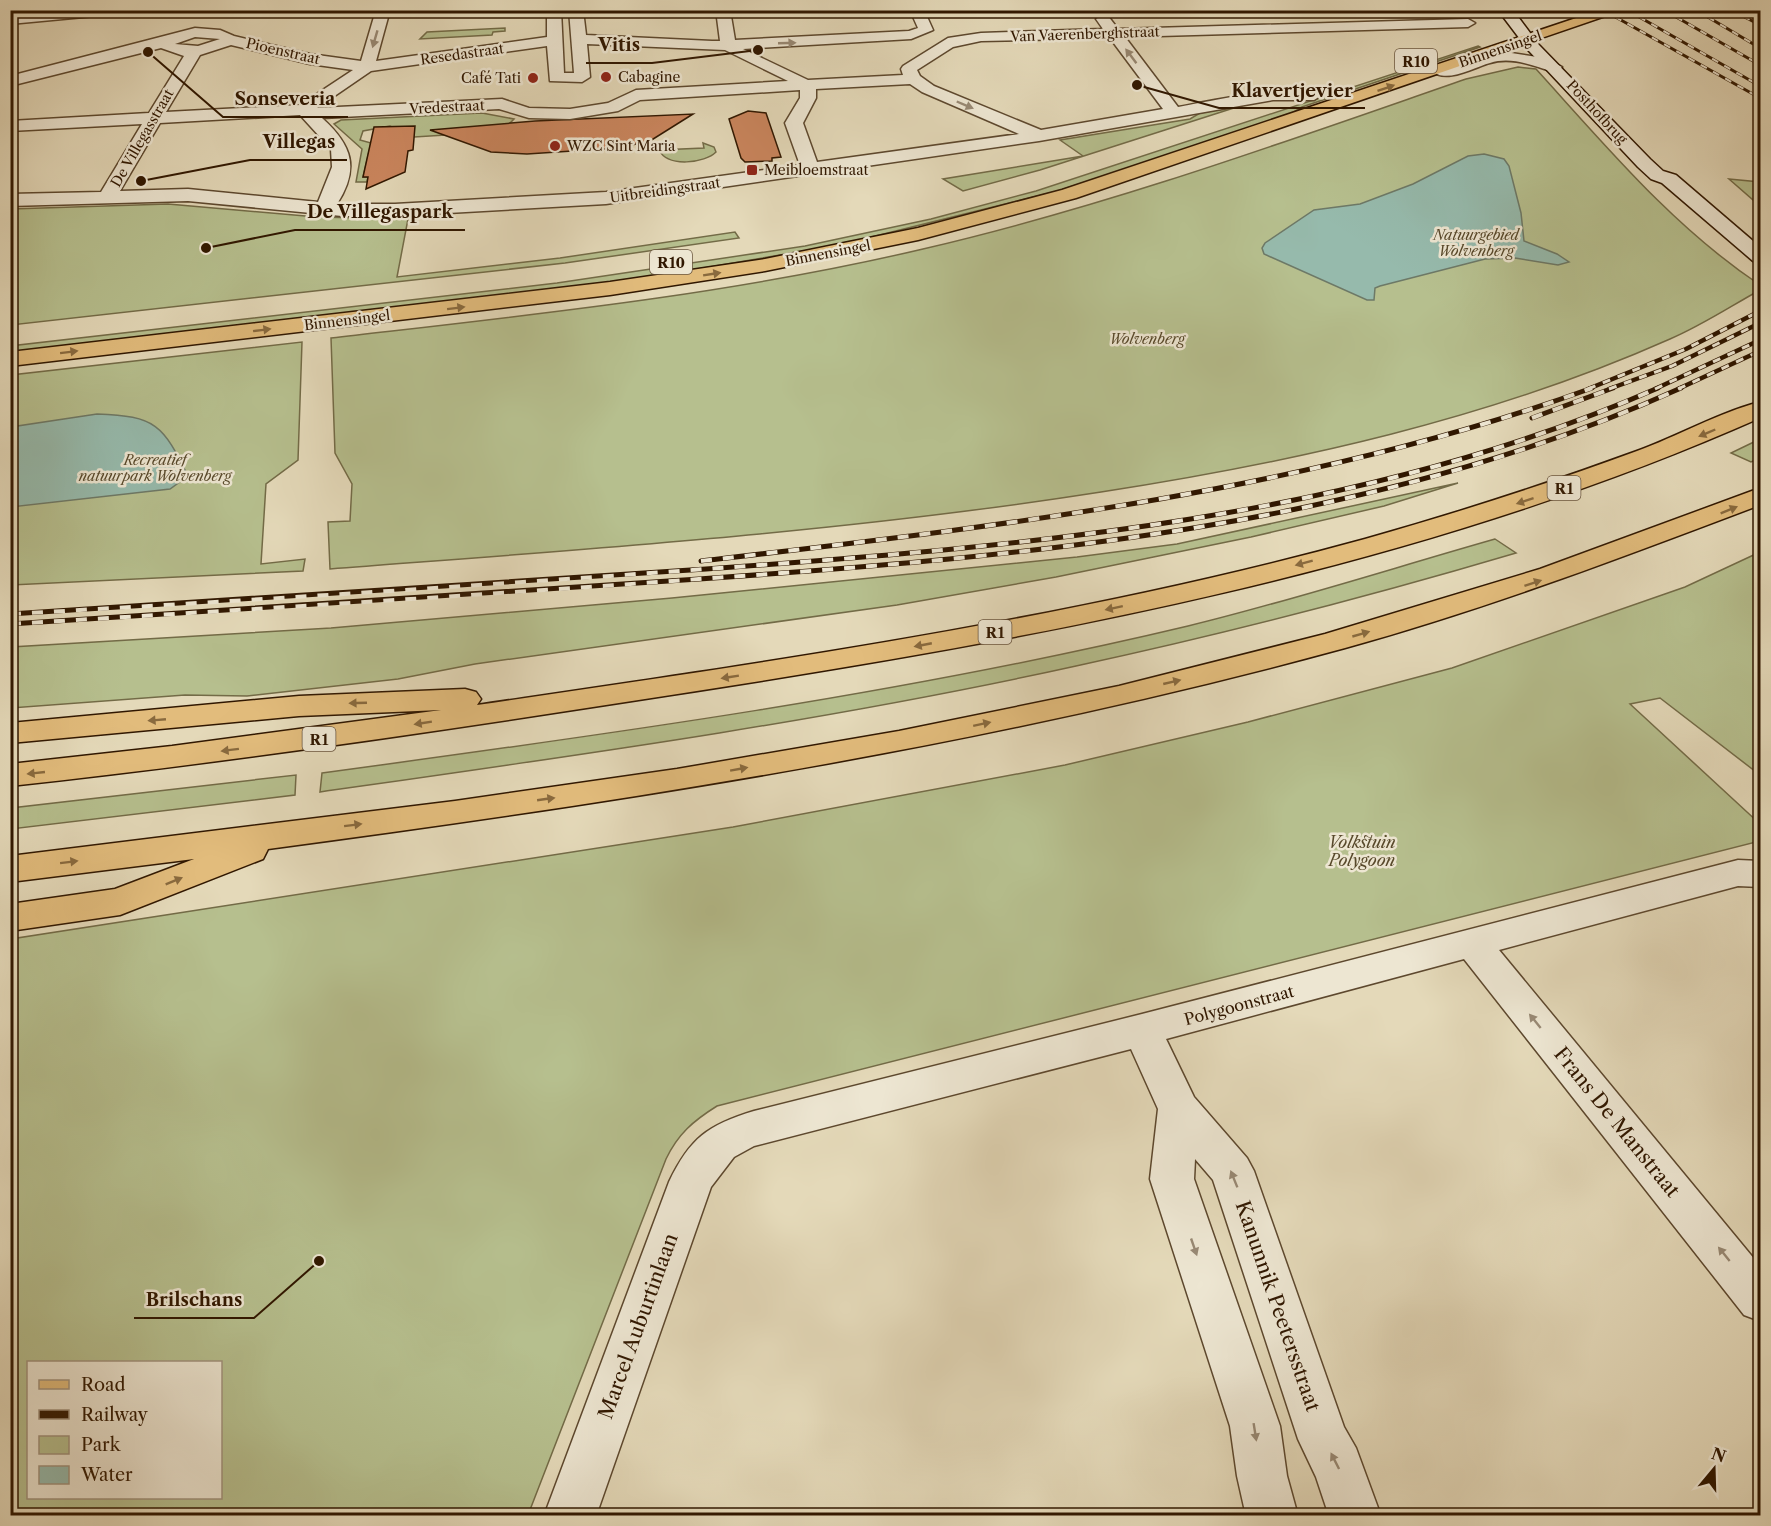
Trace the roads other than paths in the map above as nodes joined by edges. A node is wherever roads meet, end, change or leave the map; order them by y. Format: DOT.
graph roads {
  1 [pos="116,10"];
  2 [pos="383,10"];
  3 [pos="554,10"];
  4 [pos="576,10"];
  5 [pos="723,10"];
  6 [pos="917,10"];
  7 [pos="1097,10"];
  8 [pos="1505,10"];
  9 [pos="1568,10"];
  10 [pos="1616,10"];
  11 [pos="210,18"];
  12 [pos="10,20"];
  13 [pos="1468,23"];
  14 [pos="1531,31"];
  15 [pos="203,32"];
  16 [pos="1114,33"];
  17 [pos="579,39"];
  18 [pos="228,40"];
  19 [pos="556,40"];
  20 [pos="169,44"];
  21 [pos="729,45"];
  22 [pos="195,50"];
  23 [pos="160,66"];
  24 [pos="367,67"];
  25 [pos="1554,67"];
  26 [pos="1440,70"];
  27 [pos="913,79"];
  28 [pos="10,81"];
  29 [pos="805,85"];
  30 [pos="1314,95"];
  31 [pos="137,102"];
  32 [pos="306,112"];
  33 [pos="1174,114"];
  34 [pos="152,118"];
  35 [pos="126,119"];
  36 [pos="10,126"];
  37 [pos="1039,136"];
  38 [pos="811,170"];
  39 [pos="1669,179"];
  40 [pos="108,195"];
  41 [pos="10,200"];
  42 [pos="323,208"];
  43 [pos="1761,257"];
  44 [pos="10,340"];
  45 [pos="10,359"];
  46 [pos="1761,409"];
  47 [pos="1761,496"];
  48 [pos="626,692"];
  49 [pos="10,733"];
  50 [pos="10,775"];
  51 [pos="295,833"];
  52 [pos="10,869"];
  53 [pos="1761,873"];
  54 [pos="10,918"];
  55 [pos="1473,944"];
  56 [pos="1142,1030"];
  57 [pos="1179,1109"];
  58 [pos="718,1143"];
  59 [pos="1761,1300"];
  60 [pos="570,1515"];
  61 [pos="1272,1515"];
  62 [pos="1355,1515"];
  1 -- 12 [label="street"];
  2 -- 24 [label="street, one-way"];
  3 -- 19 [label="street"];
  4 -- 17 [label="street"];
  5 -- 21 [label="street"];
  21 -- 6 [label="street, one-way"];
  7 -- 16 [label="street"];
  8 -- 14 [label="street"];
  9 -- 14 [label="main road, Binnensingel / R10"];
  10 -- 14 [label="main road, Binnensingel / R10"];
  11 -- 15 [label="street"];
  13 -- 16 [label="street, Van Vaerenberghstraat"];
  14 -- 25 [label="street, Posthofbrug"];
  14 -- 26 [label="main road, Binnensingel / R10"];
  14 -- 30 [label="main road, Binnensingel / R10"];
  14 -- 39 [label="street, Posthofbrug"];
  15 -- 18 [label="street, Pioenstraat"];
  15 -- 20 [label="street"];
  16 -- 27 [label="street, Van Vaerenberghstraat"];
  33 -- 16 [label="street, one-way"];
  17 -- 19 [label="street"];
  17 -- 21 [label="street"];
  18 -- 22 [label="street"];
  18 -- 24 [label="street, Pioenstraat"];
  19 -- 24 [label="street, Resedastraat"];
  20 -- 22 [label="street"];
  20 -- 23 [label="street, De Villegasstraat"];
  20 -- 28 [label="street"];
  21 -- 29 [label="street"];
  22 -- 34 [label="street, De Villegasstraat"];
  24 -- 32 [label="street"];
  25 -- 26 [label="street"];
  25 -- 39 [label="street, Posthofbrug"];
  45 -- 26 [label="main road, Binnensingel / R10, one-way"];
  27 -- 29 [label="street, Vredestraat"];
  27 -- 37 [label="street, one-way"];
  29 -- 32 [label="street, Vredestraat"];
  29 -- 38 [label="street"];
  30 -- 33 [label="street, Uitbreidingstraat"];
  30 -- 44 [label="main road, Binnensingel / R10"];
  31 -- 35 [label="street, De Villegasstraat"];
  32 -- 34 [label="street, Vredestraat"];
  32 -- 42 [label="street"];
  33 -- 37 [label="street, Uitbreidingstraat"];
  34 -- 35 [label="street, Vredestraat"];
  34 -- 40 [label="street, De Villegasstraat"];
  35 -- 36 [label="street, Vredestraat"];
  37 -- 38 [label="street, Uitbreidingstraat"];
  38 -- 42 [label="street, Uitbreidingstraat"];
  39 -- 43 [label="street, Posthofbrug"];
  40 -- 41 [label="street, Uitbreidingstraat"];
  40 -- 42 [label="street, Uitbreidingstraat"];
  46 -- 48 [label="main road, R1, one-way"];
  51 -- 47 [label="main road, one-way"];
  48 -- 49 [label="main road, one-way"];
  48 -- 50 [label="main road, R1, one-way"];
  52 -- 51 [label="main road, one-way"];
  54 -- 51 [label="main road, one-way"];
  53 -- 55 [label="street, Polygoonstraat"];
  55 -- 56 [label="street, Polygoonstraat"];
  59 -- 55 [label="street, Frans De Manstraat, one-way"];
  56 -- 57 [label="street, Kanunnik Peetersstraat"];
  56 -- 58 [label="street, Polygoonstraat"];
  57 -- 61 [label="street, one-way"];
  62 -- 57 [label="street, Kanunnik Peetersstraat, one-way"];
  58 -- 60 [label="street, Marcel Auburtinlaan"];
}
